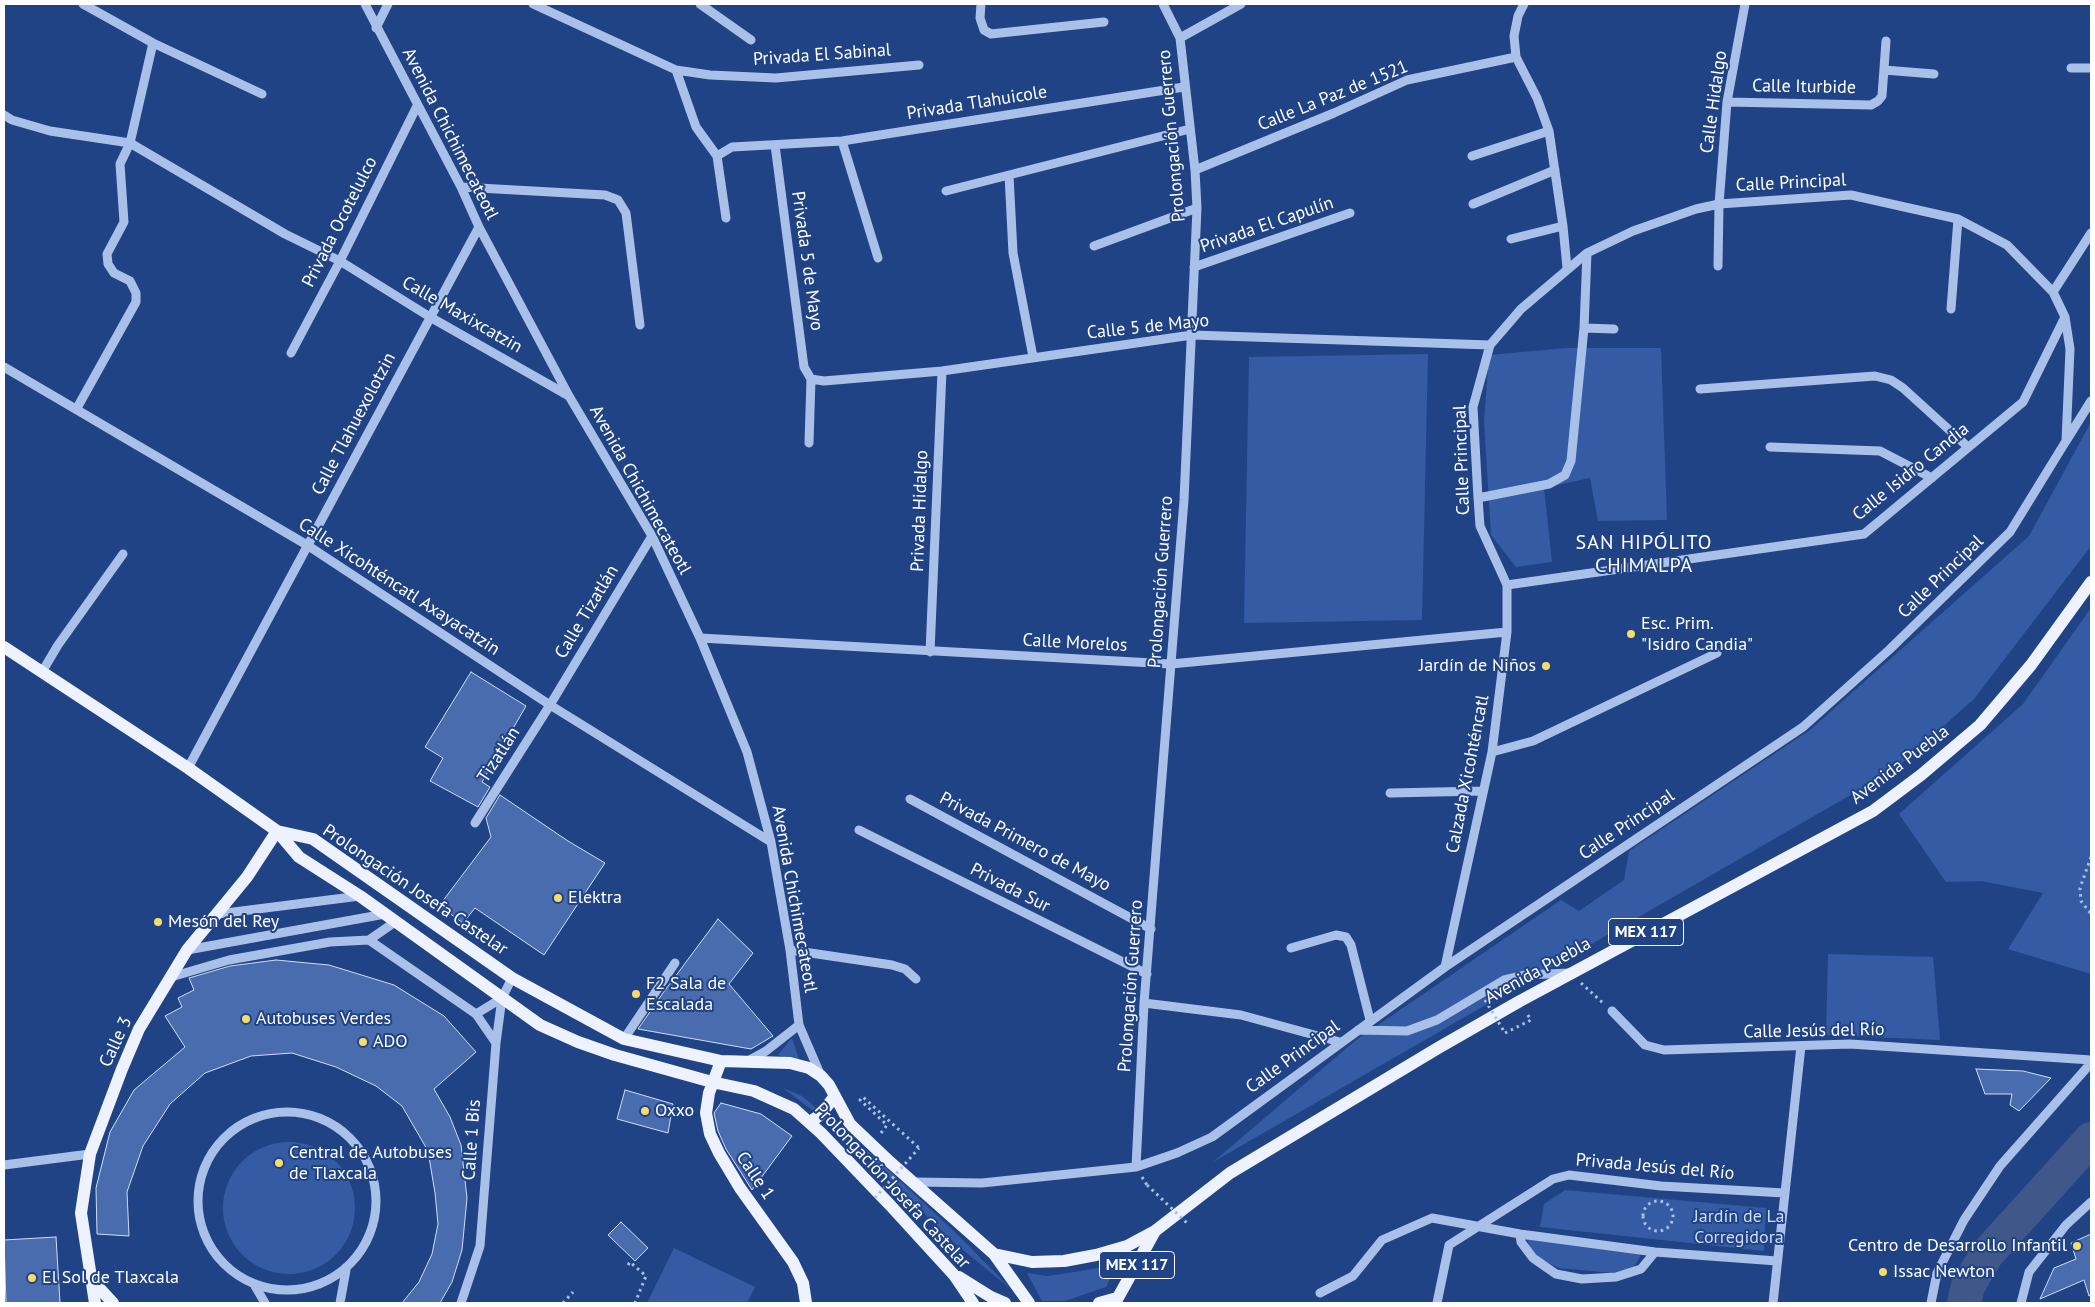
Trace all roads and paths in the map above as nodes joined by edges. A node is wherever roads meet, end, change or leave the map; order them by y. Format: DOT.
graph roads {
  1 [pos="83,4"];
  2 [pos="365,4"];
  3 [pos="388,4"];
  4 [pos="533,4"];
  5 [pos="700,4"];
  6 [pos="981,4"];
  7 [pos="1164,4"];
  8 [pos="1241,4"];
  9 [pos="1524,4"];
  10 [pos="1745,4"];
  11 [pos="1104,22"];
  12 [pos="376,28"];
  13 [pos="1180,38"];
  14 [pos="751,40"];
  15 [pos="1886,41"];
  16 [pos="153,43"];
  17 [pos="1516,57"];
  18 [pos="919,65"];
  19 [pos="2071,68"];
  20 [pos="2091,68"];
  21 [pos="676,70"];
  22 [pos="1884,70"];
  23 [pos="1934,74"];
  24 [pos="1184,87"];
  25 [pos="262,94"];
  26 [pos="1728,102"];
  27 [pos="417,106"];
  28 [pos="4,115"];
  29 [pos="1190,129"];
  30 [pos="1549,131"];
  31 [pos="842,141"];
  32 [pos="130,143"];
  33 [pos="775,145"];
  34 [pos="717,156"];
  35 [pos="1472,156"];
  36 [pos="1195,170"];
  37 [pos="1556,170"];
  38 [pos="1009,175"];
  39 [pos="461,188"];
  40 [pos="946,191"];
  41 [pos="1473,204"];
  42 [pos="1719,204"];
  43 [pos="1197,208"];
  44 [pos="1350,213"];
  45 [pos="726,218"];
  46 [pos="1958,219"];
  47 [pos="1563,226"];
  48 [pos="479,227"];
  49 [pos="2091,233"];
  50 [pos="1511,239"];
  51 [pos="1094,246"];
  52 [pos="1586,253"];
  53 [pos="878,258"];
  54 [pos="340,262"];
  55 [pos="1718,266"];
  56 [pos="1194,268"];
  57 [pos="1567,268"];
  58 [pos="2052,292"];
  59 [pos="1951,309"];
  60 [pos="430,317"];
  61 [pos="2065,317"];
  62 [pos="640,325"];
  63 [pos="1584,328"];
  64 [pos="1614,329"];
  65 [pos="1192,335"];
  66 [pos="1490,345"];
  67 [pos="291,353"];
  68 [pos="1033,356"];
  69 [pos="4,367"];
  70 [pos="942,371"];
  71 [pos="811,379"];
  72 [pos="1700,389"];
  73 [pos="569,396"];
  74 [pos="2091,401"];
  75 [pos="77,408"];
  76 [pos="2066,441"];
  77 [pos="809,443"];
  78 [pos="1968,447"];
  79 [pos="1770,448"];
  80 [pos="1932,478"];
  81 [pos="1478,498"];
  82 [pos="652,536"];
  83 [pos="307,545"];
  84 [pos="123,554"];
  85 [pos="2091,582"];
  86 [pos="1507,585"];
  87 [pos="1508,632"];
  88 [pos="700,638"];
  89 [pos="4,647"];
  90 [pos="930,652"];
  91 [pos="1717,653"];
  92 [pos="1171,664"];
  93 [pos="42,672"];
  94 [pos="550,705"];
  95 [pos="1492,752"];
  96 [pos="188,768"];
  97 [pos="1483,790"];
  98 [pos="1390,793"];
  99 [pos="910,798"];
  100 [pos="475,822"];
  101 [pos="859,830"];
  102 [pos="277,831"];
  103 [pos="771,842"];
  104 [pos="2091,857"];
  105 [pos="360,896"];
  106 [pos="218,914"];
  107 [pos="2091,914"];
  108 [pos="390,918"];
  109 [pos="1151,929"];
  110 [pos="369,940"];
  111 [pos="1291,948"];
  112 [pos="187,950"];
  113 [pos="790,950"];
  114 [pos="675,963"];
  115 [pos="1445,967"];
  116 [pos="1570,973"];
  117 [pos="1147,974"];
  118 [pos="171,977"];
  119 [pos="512,978"];
  120 [pos="916,979"];
  121 [pos="502,998"];
  122 [pos="1486,1000"];
  123 [pos="1144,1003"];
  124 [pos="1612,1011"];
  125 [pos="476,1014"];
  126 [pos="1370,1020"];
  127 [pos="1530,1020"];
  128 [pos="799,1025"];
  129 [pos="1358,1030"];
  130 [pos="624,1039"];
  131 [pos="496,1042"];
  132 [pos="1340,1042"];
  133 [pos="1801,1046"];
  134 [pos="721,1061"];
  135 [pos="2091,1062"];
  136 [pos="745,1063"];
  137 [pos="821,1076"];
  138 [pos="712,1082"];
  139 [pos="835,1096"];
  140 [pos="810,1122"];
  141 [pos="887,1125"];
  142 [pos="90,1154"];
  143 [pos="4,1165"];
  144 [pos="1136,1167"];
  145 [pos="915,1182"];
  146 [pos="1147,1185"];
  147 [pos="1784,1193"];
  148 [pos="875,1198"];
  149 [pos="2091,1202"];
  150 [pos="1672,1220"];
  151 [pos="1186,1223"];
  152 [pos="1477,1228"];
  153 [pos="1155,1232"];
  154 [pos="1520,1234"];
  155 [pos="1655,1252"];
  156 [pos="994,1254"];
  157 [pos="1777,1261"];
  158 [pos="628,1265"];
  159 [pos="346,1270"];
  160 [pos="954,1275"];
  161 [pos="91,1279"];
  162 [pos="255,1286"];
  163 [pos="573,1292"];
  164 [pos="1320,1293"];
  165 [pos="1116,1301"];
  166 [pos="95,1303"];
  167 [pos="114,1303"];
  168 [pos="265,1303"];
  169 [pos="340,1303"];
  170 [pos="461,1303"];
  171 [pos="563,1303"];
  172 [pos="635,1303"];
  173 [pos="806,1303"];
  174 [pos="973,1303"];
  175 [pos="1005,1303"];
  176 [pos="1029,1303"];
  177 [pos="1099,1303"];
  178 [pos="1437,1303"];
  179 [pos="1773,1303"];
  180 [pos="1931,1303"];
  181 [pos="2021,1303"];
  1 -- 16 [label="street"];
  2 -- 12 [label="street, Avenida Chichimecateotl"];
  3 -- 12 [label="street"];
  4 -- 21 [label="street, Privada El Sabinal"];
  5 -- 14 [label="street"];
  6 -- 11 [label="street"];
  7 -- 13 [label="street, Prolongación Guerrero"];
  8 -- 13 [label="street"];
  9 -- 17 [label="street"];
  10 -- 26 [label="street, Calle Hidalgo"];
  12 -- 27 [label="street, Avenida Chichimecateotl"];
  13 -- 24 [label="street, Prolongación Guerrero"];
  15 -- 22 [label="street, Calle Iturbide"];
  16 -- 25 [label="street"];
  16 -- 32 [label="street"];
  17 -- 30 [label="street"];
  17 -- 36 [label="street, Calle La Paz de 1521"];
  18 -- 21 [label="street, Privada El Sabinal"];
  19 -- 20 [label="street"];
  21 -- 34 [label="street"];
  22 -- 23 [label="street"];
  22 -- 26 [label="street, Calle Iturbide"];
  24 -- 29 [label="street, Prolongación Guerrero"];
  24 -- 31 [label="street, Privada Tlahuicole"];
  26 -- 42 [label="street, Calle Hidalgo"];
  27 -- 39 [label="street, Avenida Chichimecateotl"];
  27 -- 54 [label="street, Privada Ocotelulco"];
  28 -- 32 [label="street"];
  29 -- 36 [label="street, Prolongación Guerrero"];
  29 -- 38 [label="street"];
  30 -- 35 [label="street"];
  30 -- 37 [label="street"];
  31 -- 33 [label="street, Privada Tlahuicole"];
  31 -- 53 [label="street"];
  32 -- 54 [label="street, Calle Maxixcatzin"];
  32 -- 75 [label="street"];
  33 -- 34 [label="street, Privada Tlahuicole"];
  33 -- 71 [label="street, Privada 5 de Mayo"];
  34 -- 45 [label="street"];
  36 -- 43 [label="street, Prolongación Guerrero"];
  37 -- 41 [label="street"];
  37 -- 47 [label="street"];
  38 -- 40 [label="street"];
  38 -- 68 [label="street"];
  39 -- 48 [label="street, Avenida Chichimecateotl"];
  39 -- 62 [label="street"];
  42 -- 46 [label="street, Calle Principal"];
  42 -- 52 [label="street, Calle Principal"];
  42 -- 55 [label="street, Calle Hidalgo"];
  43 -- 51 [label="street"];
  43 -- 56 [label="street, Prolongación Guerrero"];
  44 -- 56 [label="street, Privada El Capulín"];
  46 -- 58 [label="street, Calle Principal"];
  46 -- 59 [label="street"];
  47 -- 50 [label="street"];
  47 -- 57 [label="street"];
  48 -- 60 [label="street, Calle Tlahuexolotzin"];
  48 -- 73 [label="street, Avenida Chichimecateotl"];
  49 -- 58 [label="street"];
  52 -- 57 [label="street, Calle Principal"];
  52 -- 63 [label="street"];
  54 -- 60 [label="street, Calle Maxixcatzin"];
  54 -- 67 [label="street, Privada Ocotelulco"];
  56 -- 65 [label="street, Prolongación Guerrero"];
  57 -- 66 [label="street, Calle Principal"];
  58 -- 61 [label="street, Calle Principal"];
  60 -- 73 [label="street, Calle Maxixcatzin"];
  60 -- 83 [label="street, Calle Tlahuexolotzin"];
  61 -- 76 [label="street, Calle Principal"];
  61 -- 78 [label="street, Calle Isidro Candia"];
  63 -- 64 [label="street"];
  63 -- 81 [label="street"];
  65 -- 66 [label="street, Calle 5 de Mayo"];
  65 -- 68 [label="street, Calle 5 de Mayo"];
  65 -- 92 [label="street, Prolongación Guerrero"];
  66 -- 81 [label="street, Calle Principal"];
  68 -- 70 [label="street, Calle 5 de Mayo"];
  69 -- 75 [label="street, Calle Xicohténcatl Axayacatzin"];
  70 -- 71 [label="street, Calle 5 de Mayo"];
  70 -- 90 [label="street, Privada Hidalgo"];
  71 -- 77 [label="street"];
  72 -- 78 [label="street"];
  73 -- 82 [label="street, Avenida Chichimecateotl"];
  74 -- 76 [label="street"];
  75 -- 83 [label="street, Calle Xicohténcatl Axayacatzin"];
  76 -- 115 [label="street, Calle Principal"];
  78 -- 80 [label="street, Calle Isidro Candia"];
  79 -- 80 [label="street"];
  80 -- 86 [label="street, Calle Isidro Candia"];
  81 -- 86 [label="street, Calle Principal"];
  82 -- 88 [label="street, Avenida Chichimecateotl"];
  82 -- 94 [label="street, Calle Tizatlán"];
  83 -- 94 [label="street, Calle Xicohténcatl Axayacatzin"];
  83 -- 96 [label="street, Calle Tlahuexolotzin"];
  84 -- 93 [label="street"];
  85 -- 116 [label="main road, Avenida Puebla / MEX 117"];
  86 -- 87 [label="street, Calzada Xicohténcatl"];
  87 -- 92 [label="street, Calle Morelos"];
  87 -- 95 [label="street, Calzada Xicohténcatl"];
  88 -- 90 [label="street, Calle Morelos"];
  88 -- 103 [label="street, Avenida Chichimecateotl"];
  89 -- 93 [label="main road"];
  90 -- 92 [label="street, Calle Morelos"];
  91 -- 95 [label="street"];
  92 -- 109 [label="street, Prolongación Guerrero"];
  93 -- 96 [label="main road"];
  94 -- 100 [label="street, Tizatlán"];
  94 -- 103 [label="street, Calle Xicohténcatl Axayacatzin"];
  95 -- 97 [label="street, Calzada Xicohténcatl"];
  96 -- 102 [label="main road"];
  97 -- 98 [label="street"];
  97 -- 115 [label="street, Calzada Xicohténcatl"];
  99 -- 109 [label="street, Privada Primero de Mayo"];
  101 -- 117 [label="street, Privada Sur"];
  102 -- 105 [label="main road, Prolongación Josefa Castelar"];
  102 -- 106 [label="main road, Calle 3"];
  102 -- 119 [label="main road, Prolongación Josefa Castelar"];
  103 -- 113 [label="street, Avenida Chichimecateotl"];
  104 -- 107 [label="path"];
  105 -- 106 [label="street"];
  105 -- 108 [label="main road, Prolongación Josefa Castelar"];
  106 -- 112 [label="main road, Calle 3"];
  108 -- 110 [label="street"];
  108 -- 112 [label="street"];
  108 -- 121 [label="main road, Prolongación Josefa Castelar"];
  109 -- 117 [label="street, Prolongación Guerrero"];
  110 -- 118 [label="street"];
  110 -- 125 [label="street"];
  111 -- 126 [label="street"];
  112 -- 118 [label="main road, Calle 3"];
  113 -- 120 [label="street"];
  113 -- 128 [label="street, Avenida Chichimecateotl"];
  114 -- 130 [label="street"];
  115 -- 126 [label="street, Calle Principal"];
  116 -- 124 [label="path"];
  116 -- 129 [label="street"];
  116 -- 153 [label="main road, Avenida Puebla / MEX 117"];
  117 -- 123 [label="street, Prolongación Guerrero"];
  118 -- 142 [label="main road, Calle 3"];
  119 -- 121 [label="street, Calle 1 Bis"];
  119 -- 130 [label="main road, Prolongación Josefa Castelar"];
  121 -- 125 [label="street"];
  121 -- 131 [label="street, Calle 1 Bis"];
  121 -- 138 [label="main road, Prolongación Josefa Castelar"];
  122 -- 127 [label="path, bridge"];
  123 -- 132 [label="street"];
  123 -- 144 [label="street, Prolongación Guerrero"];
  124 -- 133 [label="street, Calle Jesús del Río"];
  125 -- 131 [label="street"];
  126 -- 129 [label="street, Calle Principal"];
  128 -- 136 [label="street"];
  128 -- 137 [label="street, Avenida Chichimecateotl"];
  129 -- 132 [label="street, Calle Principal"];
  130 -- 134 [label="main road, Prolongación Josefa Castelar"];
  131 -- 170 [label="street, Calle 1 Bis"];
  132 -- 144 [label="street, Calle Principal"];
  133 -- 135 [label="street, Calle Jesús del Río"];
  133 -- 147 [label="street"];
  134 -- 136 [label="main road, Prolongación Josefa Castelar"];
  134 -- 138 [label="main road, Calle 1"];
  135 -- 180 [label="street"];
  136 -- 137 [label="main road, Prolongación Josefa Castelar"];
  137 -- 139 [label="main road, Prolongación Josefa Castelar"];
  138 -- 140 [label="main road, Prolongación Josefa Castelar"];
  138 -- 173 [label="main road, Calle 1"];
  139 -- 140 [label="main road"];
  139 -- 145 [label="main road, Prolongación Josefa Castelar"];
  140 -- 160 [label="main road, Prolongación Josefa Castelar"];
  141 -- 148 [label="path, bridge"];
  142 -- 143 [label="street"];
  142 -- 161 [label="main road, Calle 3"];
  144 -- 145 [label="street, Calle Principal"];
  145 -- 156 [label="main road, Prolongación Josefa Castelar"];
  146 -- 151 [label="path, bridge"];
  147 -- 152 [label="street, Privada Jesús del Río"];
  147 -- 157 [label="street"];
  149 -- 181 [label="street"];
  150 -- 150 [label="path"];
  152 -- 154 [label="street"];
  152 -- 164 [label="street"];
  152 -- 178 [label="street, Privada Jesús del Río"];
  153 -- 156 [label="main road"];
  153 -- 165 [label="main road, Avenida Puebla / MEX 117"];
  154 -- 155 [label="street"];
  154 -- 155 [label="street"];
  155 -- 157 [label="street"];
  156 -- 176 [label="main road, Prolongación Josefa Castelar"];
  157 -- 179 [label="street"];
  158 -- 172 [label="path"];
  159 -- 162 [label="street"];
  159 -- 162 [label="street"];
  159 -- 169 [label="street"];
  160 -- 174 [label="main road, Prolongación Josefa Castelar"];
  160 -- 175 [label="main road"];
  161 -- 166 [label="main road, Calle 3"];
  161 -- 167 [label="main road"];
  162 -- 168 [label="street"];
  163 -- 171 [label="path"];
  165 -- 177 [label="main road"];
}
